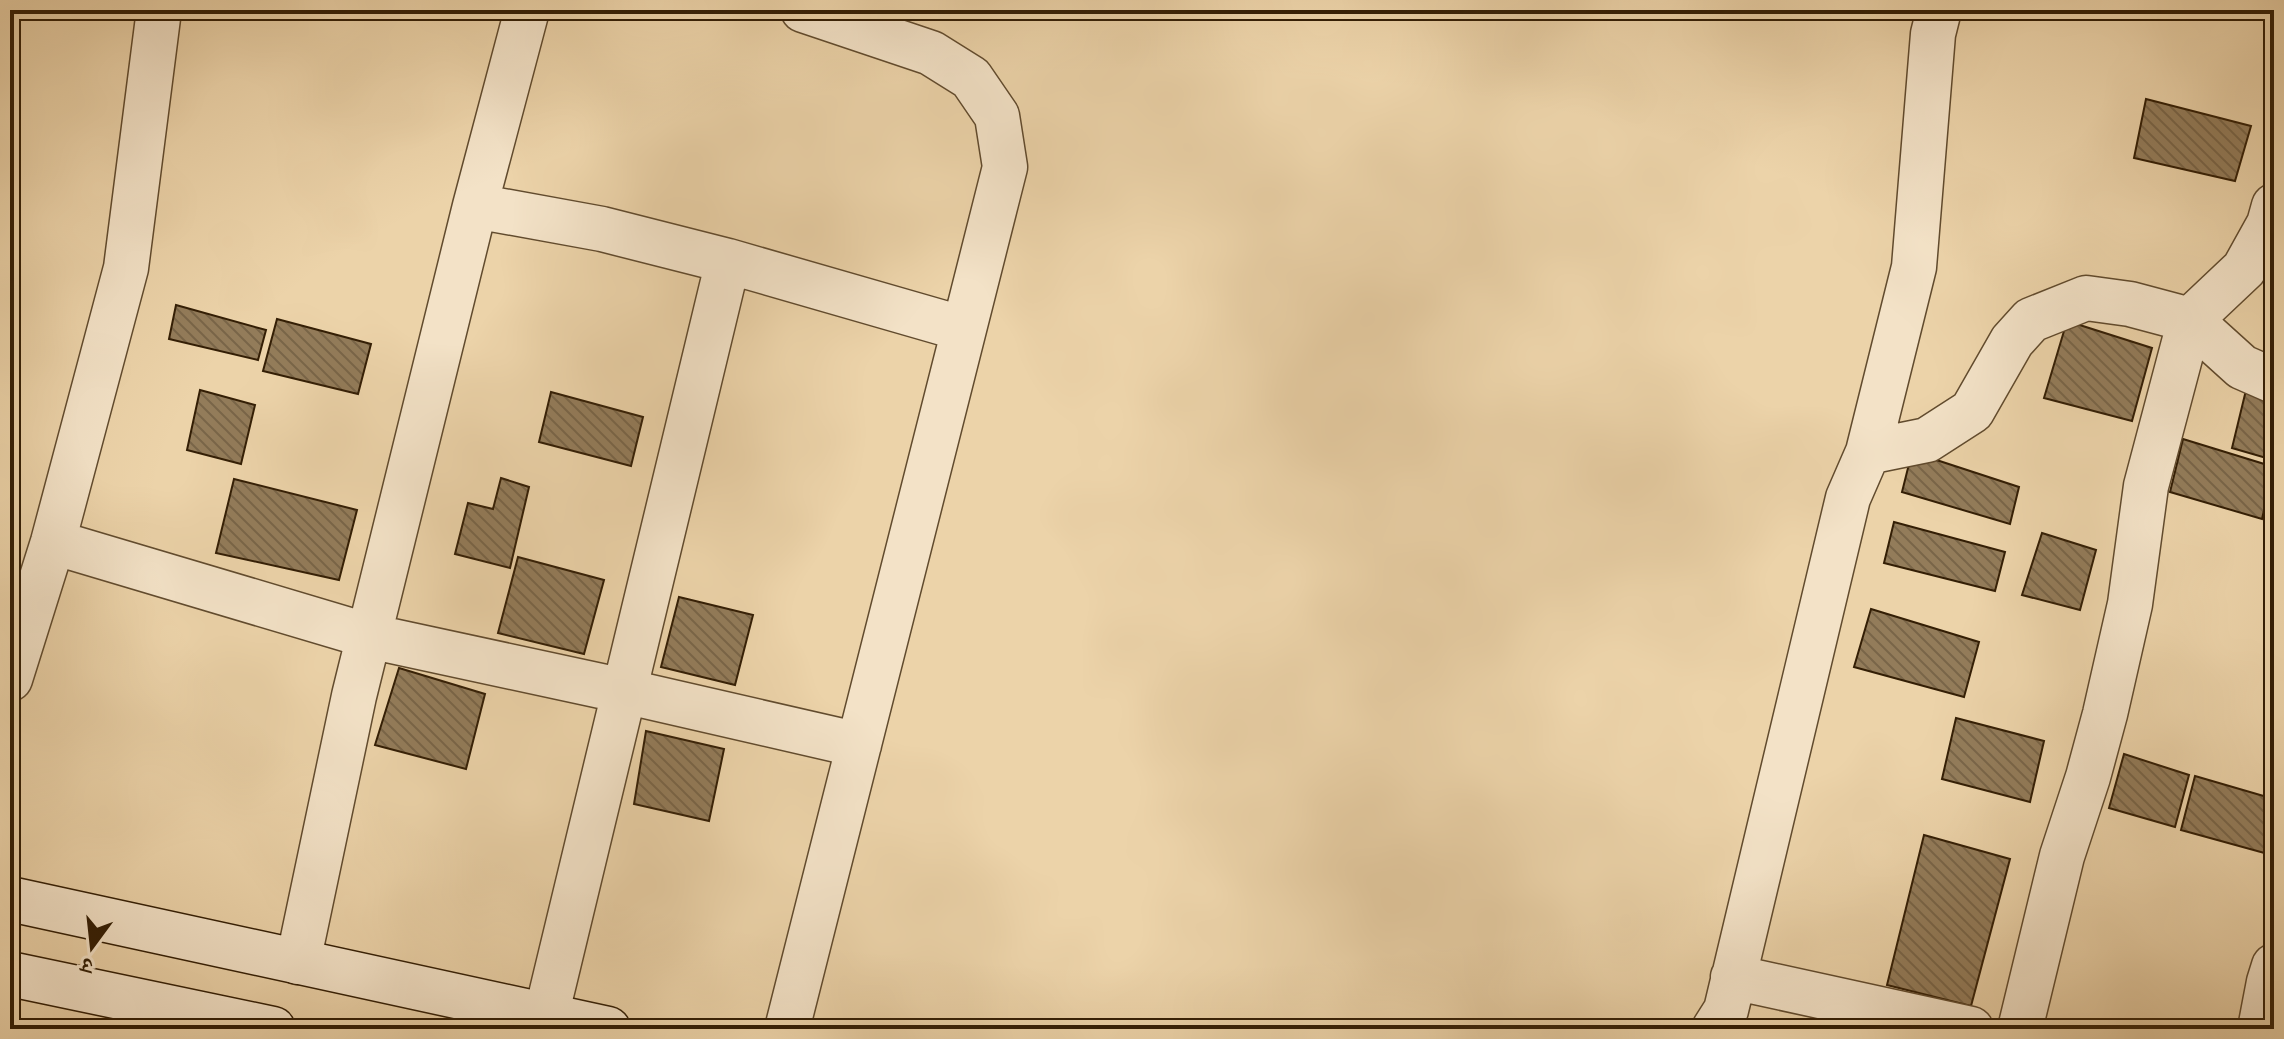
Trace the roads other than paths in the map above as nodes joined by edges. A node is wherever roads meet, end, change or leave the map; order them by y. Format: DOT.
graph roads {
  1 [pos="159,10"];
  2 [pos="527,10"];
  3 [pos="803,10"];
  4 [pos="1939,10"];
  5 [pos="475,206"];
  6 [pos="2274,206"];
  7 [pos="728,261"];
  8 [pos="2190,320"];
  9 [pos="964,329"];
  10 [pos="2274,381"];
  11 [pos="1868,452"];
  12 [pos="53,542"];
  13 [pos="369,636"];
  14 [pos="10,679"];
  15 [pos="624,691"];
  16 [pos="859,745"];
  17 [pos="10,899"];
  18 [pos="298,962"];
  19 [pos="2274,966"];
  20 [pos="10,974"];
  21 [pos="1724,1011"];
  22 [pos="546,1016"];
  23 [pos="273,1029"];
  24 [pos="608,1029"];
  25 [pos="787,1029"];
  26 [pos="1971,1029"];
  27 [pos="2020,1029"];
  28 [pos="2260,1029"];
  1 -- 12 [label="street"];
  2 -- 5 [label="street"];
  3 -- 9 [label="street"];
  4 -- 11 [label="street"];
  5 -- 7 [label="street"];
  5 -- 13 [label="street"];
  6 -- 8 [label="street"];
  7 -- 9 [label="street"];
  7 -- 15 [label="street"];
  8 -- 10 [label="street"];
  8 -- 11 [label="street"];
  8 -- 27 [label="street"];
  9 -- 16 [label="street"];
  11 -- 21 [label="street"];
  12 -- 13 [label="street"];
  12 -- 14 [label="street"];
  13 -- 15 [label="street"];
  13 -- 18 [label="street"];
  15 -- 16 [label="street"];
  15 -- 22 [label="street"];
  16 -- 25 [label="street"];
  17 -- 18 [label="street"];
  18 -- 22 [label="street"];
  19 -- 28 [label="street"];
  20 -- 23 [label="street"];
  21 -- 26 [label="street"];
  22 -- 24 [label="street"];
}
